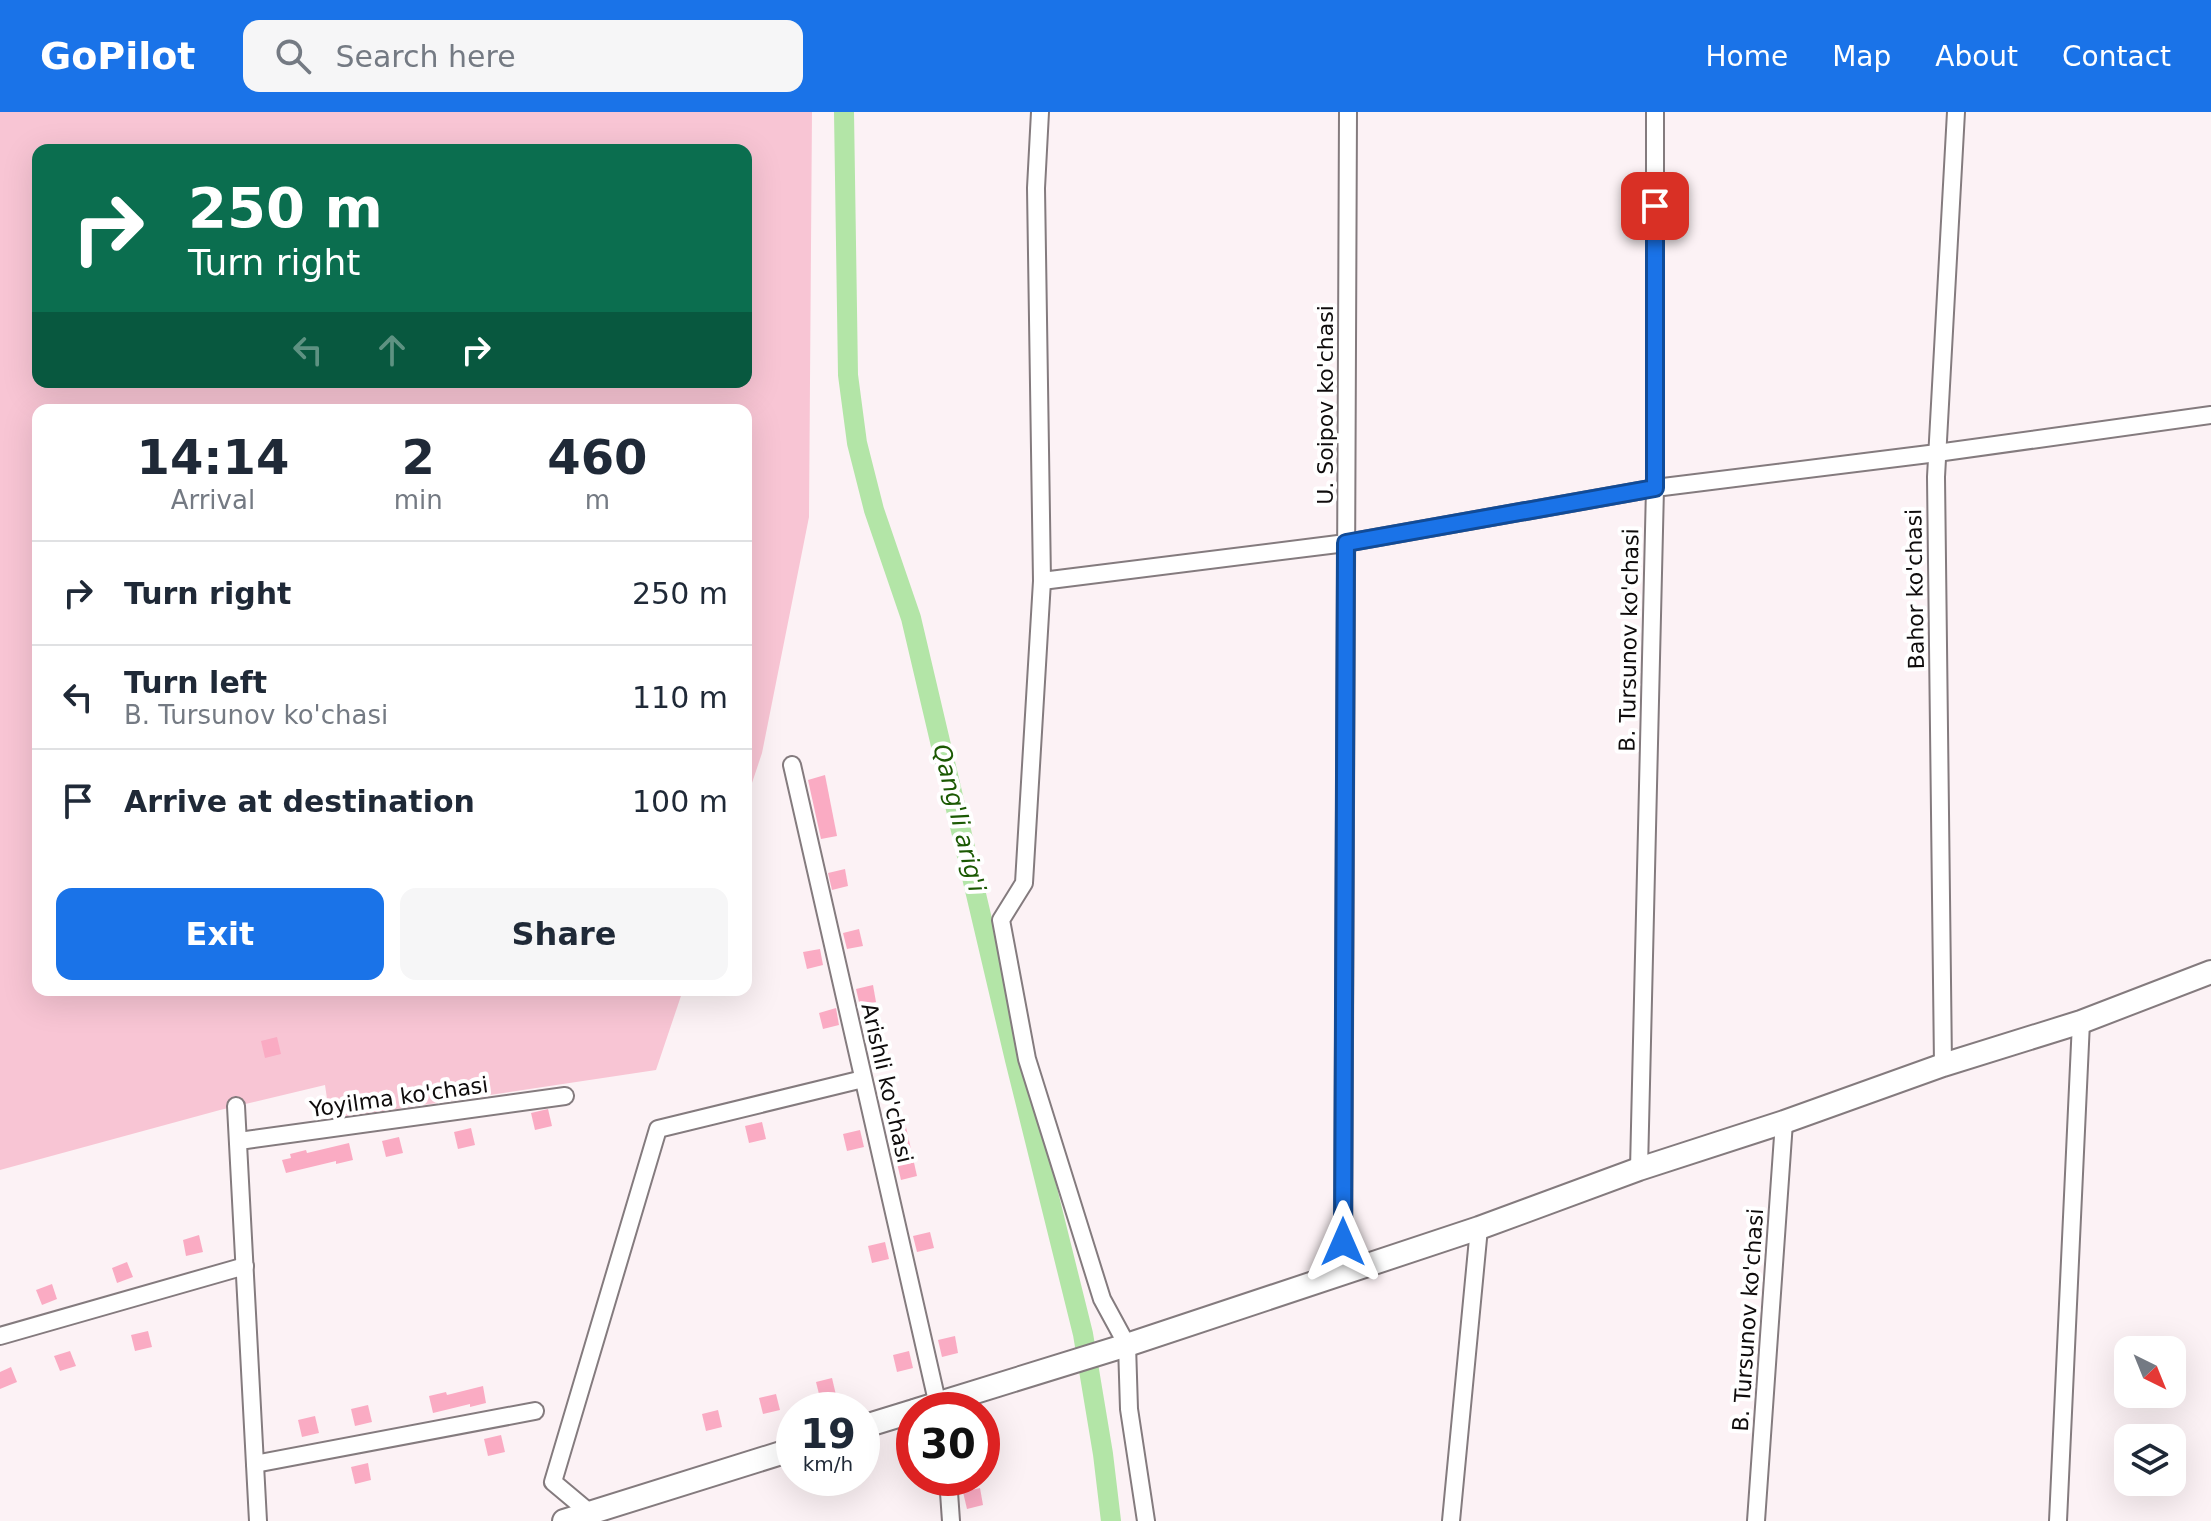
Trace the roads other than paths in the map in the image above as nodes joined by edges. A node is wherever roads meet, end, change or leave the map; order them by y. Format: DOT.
graph roads {
  1 [pos="1040,112"];
  2 [pos="1348,112"];
  3 [pos="1655,112"];
  4 [pos="1956,112"];
  5 [pos="2211,415"];
  6 [pos="1937,453"];
  7 [pos="1655,488"];
  8 [pos="1346,543"];
  9 [pos="1042,581"];
  10 [pos="792,765"];
  11 [pos="2211,972"];
  12 [pos="2081,1022"];
  13 [pos="1943,1065"];
  14 [pos="863,1079"];
  15 [pos="565,1096"];
  16 [pos="236,1106"];
  17 [pos="1784,1122"];
  18 [pos="239,1141"];
  19 [pos="1639,1169"];
  20 [pos="1479,1228"];
  21 [pos="245,1266"];
  22 [pos="1343,1273"];
  23 [pos="0,1336"];
  24 [pos="1122,1347"];
  25 [pos="924,1392"];
  26 [pos="980,1392"];
  27 [pos="535,1411"];
  28 [pos="776,1455"];
  29 [pos="255,1464"];
  30 [pos="949,1496"];
  31 [pos="590,1517"];
  32 [pos="258,1521"];
  33 [pos="564,1521"];
  34 [pos="951,1521"];
  35 [pos="1146,1521"];
  36 [pos="1451,1521"];
  37 [pos="1756,1521"];
  38 [pos="2058,1521"];
  1 -- 9 [label="street"];
  2 -- 8 [label="street, U. Soipov ko'chasi"];
  3 -- 7 [label="street, B. Tursunov ko'chasi"];
  4 -- 6 [label="street, Bahor ko'chasi"];
  5 -- 6 [label="street"];
  6 -- 7 [label="street"];
  6 -- 13 [label="street, Bahor ko'chasi"];
  7 -- 8 [label="street"];
  7 -- 19 [label="street, B. Tursunov ko'chasi"];
  8 -- 9 [label="street"];
  8 -- 22 [label="street, U. Soipov ko'chasi"];
  9 -- 24 [label="street"];
  10 -- 14 [label="street, Arishli ko'chasi"];
  11 -- 12 [label="street"];
  12 -- 13 [label="street"];
  12 -- 38 [label="street"];
  13 -- 17 [label="street"];
  14 -- 25 [label="street, Arishli ko'chasi"];
  14 -- 31 [label="street"];
  15 -- 18 [label="street, Yoyilma ko'chasi"];
  16 -- 18 [label="street"];
  17 -- 19 [label="street"];
  17 -- 37 [label="street, B. Tursunov ko'chasi"];
  18 -- 21 [label="street"];
  19 -- 20 [label="street"];
  20 -- 22 [label="street"];
  20 -- 36 [label="street"];
  21 -- 23 [label="street"];
  21 -- 29 [label="street"];
  22 -- 24 [label="street"];
  24 -- 26 [label="street"];
  24 -- 35 [label="street"];
  27 -- 29 [label="street"];
  28 -- 31 [label="street"];
  29 -- 32 [label="street"];
  30 -- 34 [label="street"];
  31 -- 33 [label="street"];
}
